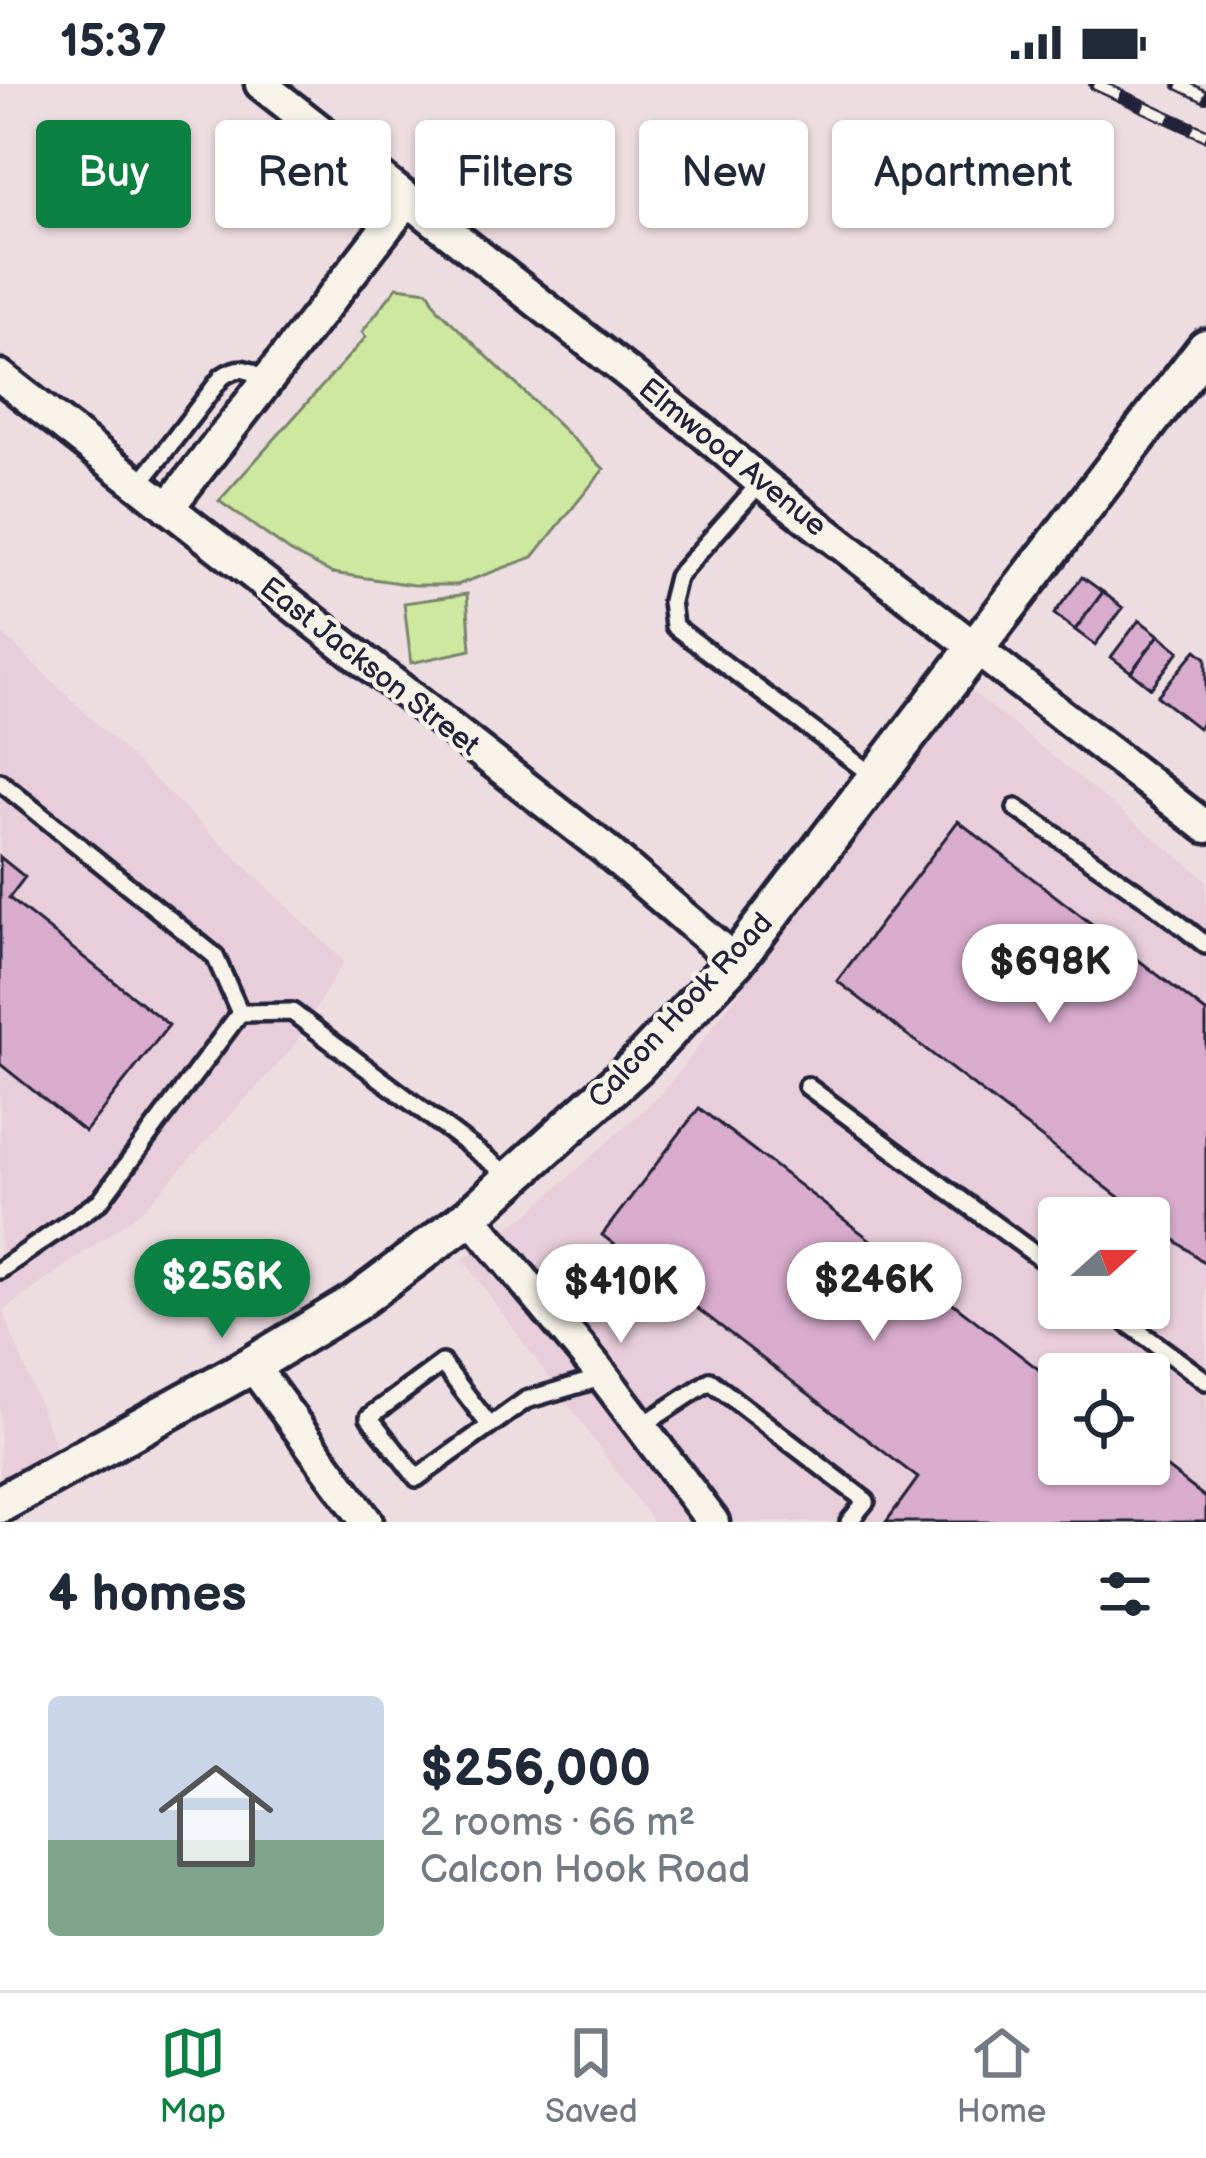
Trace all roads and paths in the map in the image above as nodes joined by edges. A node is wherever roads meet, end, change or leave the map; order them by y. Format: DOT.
graph roads {
  1 [pos="261,84"];
  2 [pos="407,201"];
  3 [pos="1206,348"];
  4 [pos="0,376"];
  5 [pos="266,381"];
  6 [pos="761,482"];
  7 [pos="139,485"];
  8 [pos="168,508"];
  9 [pos="977,648"];
  10 [pos="878,779"];
  11 [pos="0,782"];
  12 [pos="1016,808"];
  13 [pos="1206,827"];
  14 [pos="1206,945"];
  15 [pos="735,961"];
  16 [pos="240,1013"];
  17 [pos="807,1086"];
  18 [pos="512,1177"];
  19 [pos="470,1216"];
  20 [pos="1038,1256"];
  21 [pos="0,1270"];
  22 [pos="1136,1329"];
  23 [pos="252,1365"];
  24 [pos="604,1377"];
  25 [pos="1206,1381"];
  26 [pos="490,1426"];
  27 [pos="640,1427"];
  28 [pos="0,1504"];
  29 [pos="367,1522"];
  30 [pos="713,1522"];
  31 [pos="849,1522"];
  1 -- 2 [label="street, Elmwood Avenue"];
  2 -- 5 [label="street"];
  2 -- 6 [label="street, Elmwood Avenue"];
  3 -- 9 [label="street, Calcon Hook Road"];
  4 -- 7 [label="street, East Jackson Street"];
  5 -- 7 [label="lane"];
  5 -- 8 [label="street"];
  6 -- 9 [label="street, Elmwood Avenue"];
  6 -- 10 [label="lane"];
  7 -- 8 [label="street, East Jackson Street"];
  8 -- 15 [label="street, East Jackson Street"];
  9 -- 10 [label="street, Calcon Hook Road"];
  9 -- 13 [label="street, Elmwood Avenue"];
  10 -- 15 [label="street, Calcon Hook Road"];
  11 -- 16 [label="lane"];
  12 -- 14 [label="lane"];
  15 -- 18 [label="street, Calcon Hook Road"];
  16 -- 18 [label="lane"];
  16 -- 21 [label="lane"];
  17 -- 20 [label="lane"];
  18 -- 19 [label="street, Calcon Hook Road"];
  19 -- 23 [label="street, Calcon Hook Road"];
  19 -- 24 [label="street"];
  22 -- 25 [label="lane"];
  23 -- 28 [label="street, Calcon Hook Road"];
  23 -- 29 [label="street"];
  24 -- 26 [label="lane"];
  24 -- 27 [label="street"];
  26 -- 26 [label="lane"];
  27 -- 30 [label="street"];
  27 -- 31 [label="lane"];
}
